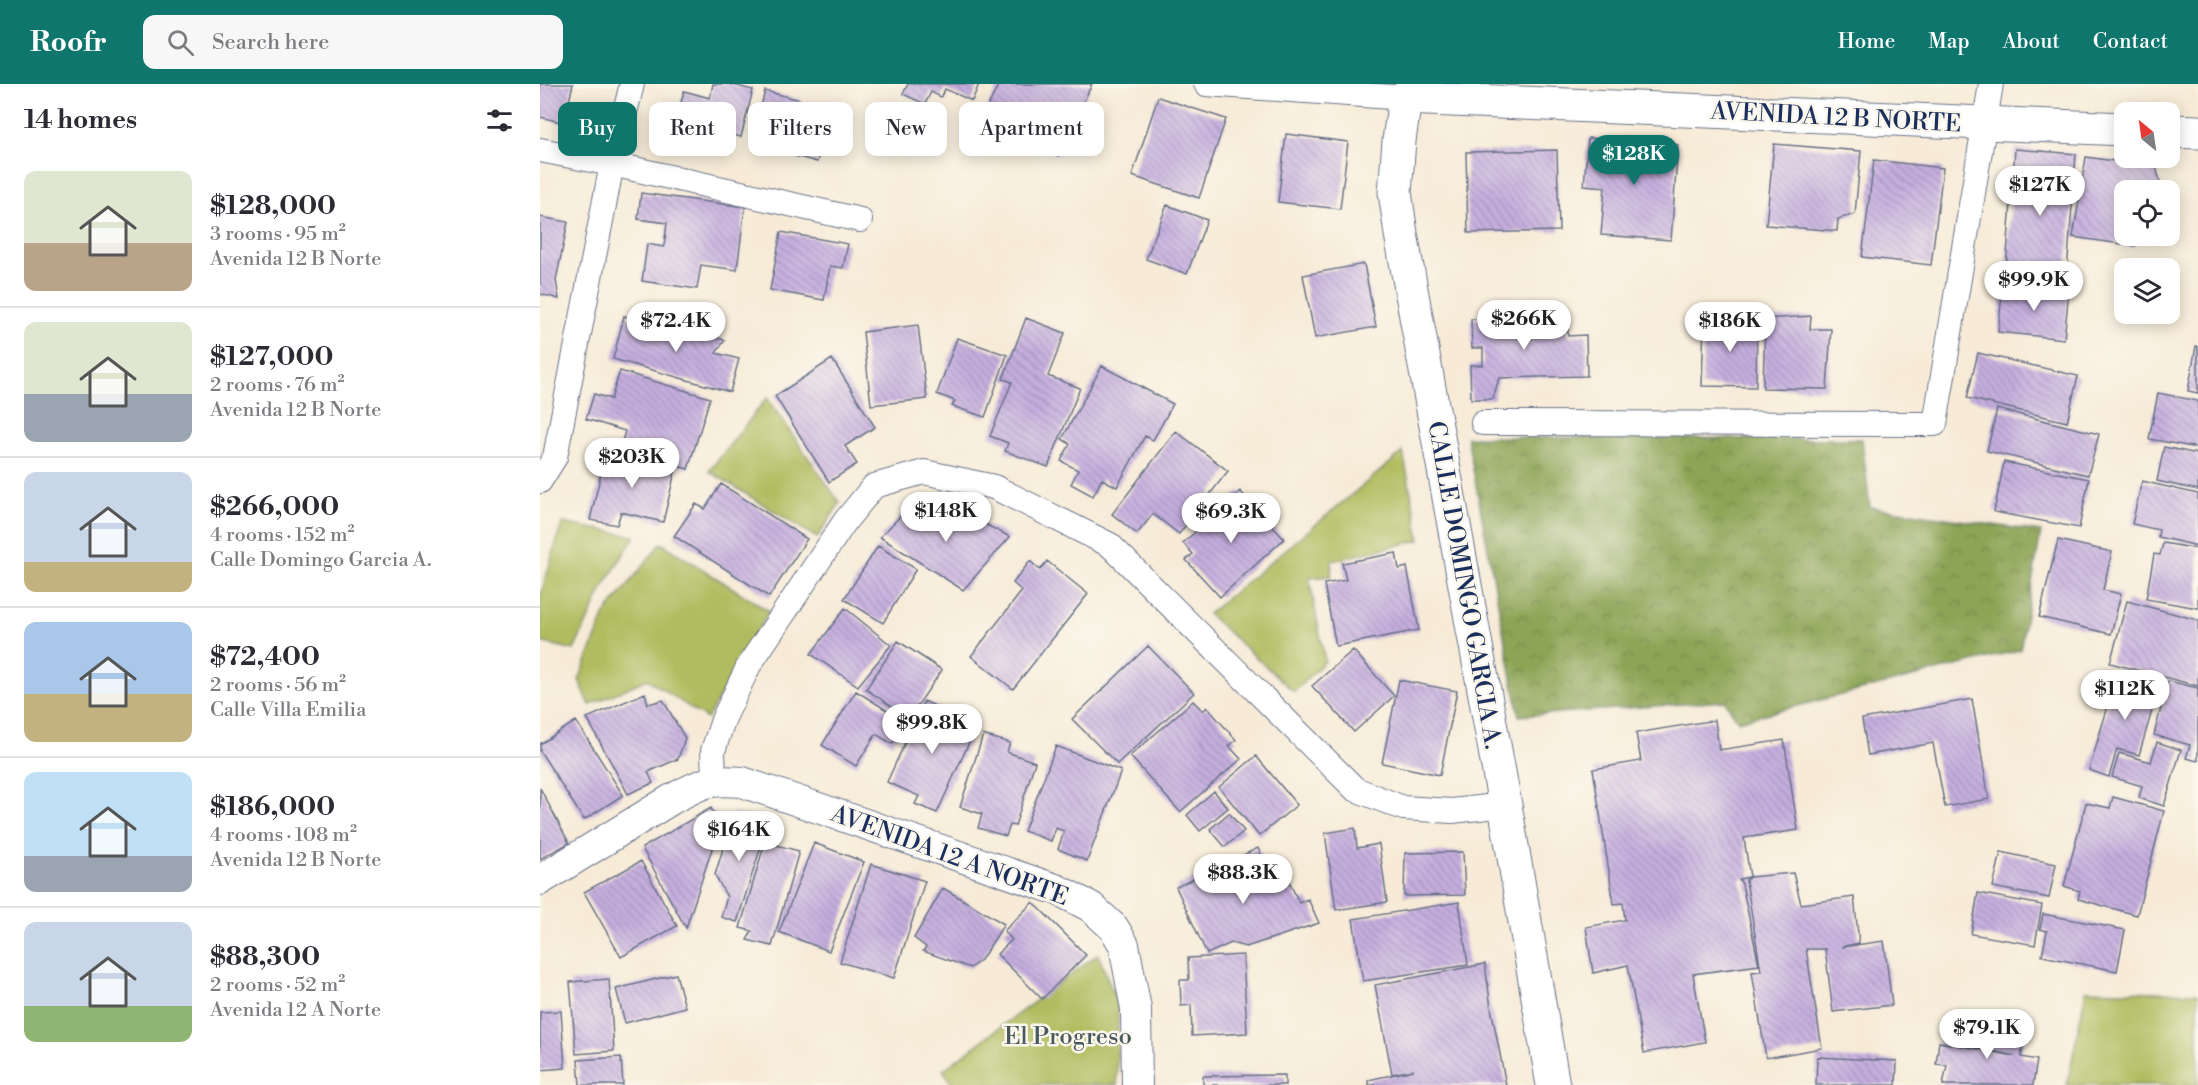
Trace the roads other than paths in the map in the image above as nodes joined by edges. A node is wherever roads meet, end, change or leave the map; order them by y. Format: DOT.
graph roads {
  1 [pos="632,84"];
  2 [pos="1206,84"];
  3 [pos="1991,84"];
  4 [pos="1407,91"];
  5 [pos="1984,124"];
  6 [pos="2114,129"];
  7 [pos="2180,131"];
  8 [pos="2198,132"];
  9 [pos="540,150"];
  10 [pos="612,164"];
  11 [pos="860,220"];
  12 [pos="1484,423"];
  13 [pos="540,482"];
  14 [pos="714,780"];
  15 [pos="1505,805"];
  16 [pos="540,880"];
  17 [pos="1137,1085"];
  18 [pos="1553,1085"];
  1 -- 10 [label="street"];
  2 -- 4 [label="street"];
  3 -- 5 [label="street"];
  4 -- 5 [label="main road, AVENIDA 12 B NORTE"];
  4 -- 15 [label="main road, CALLE DOMINGO GARCIA A."];
  5 -- 6 [label="main road, AVENIDA 12 B NORTE"];
  5 -- 12 [label="street"];
  7 -- 8 [label="main road"];
  9 -- 10 [label="street"];
  10 -- 11 [label="street"];
  10 -- 13 [label="street"];
  14 -- 15 [label="street"];
  14 -- 16 [label="street, AVENIDA 12 A NORTE"];
  14 -- 17 [label="street, AVENIDA 12 A NORTE"];
  15 -- 18 [label="main road, CALLE DOMINGO GARCIA A."];
}
